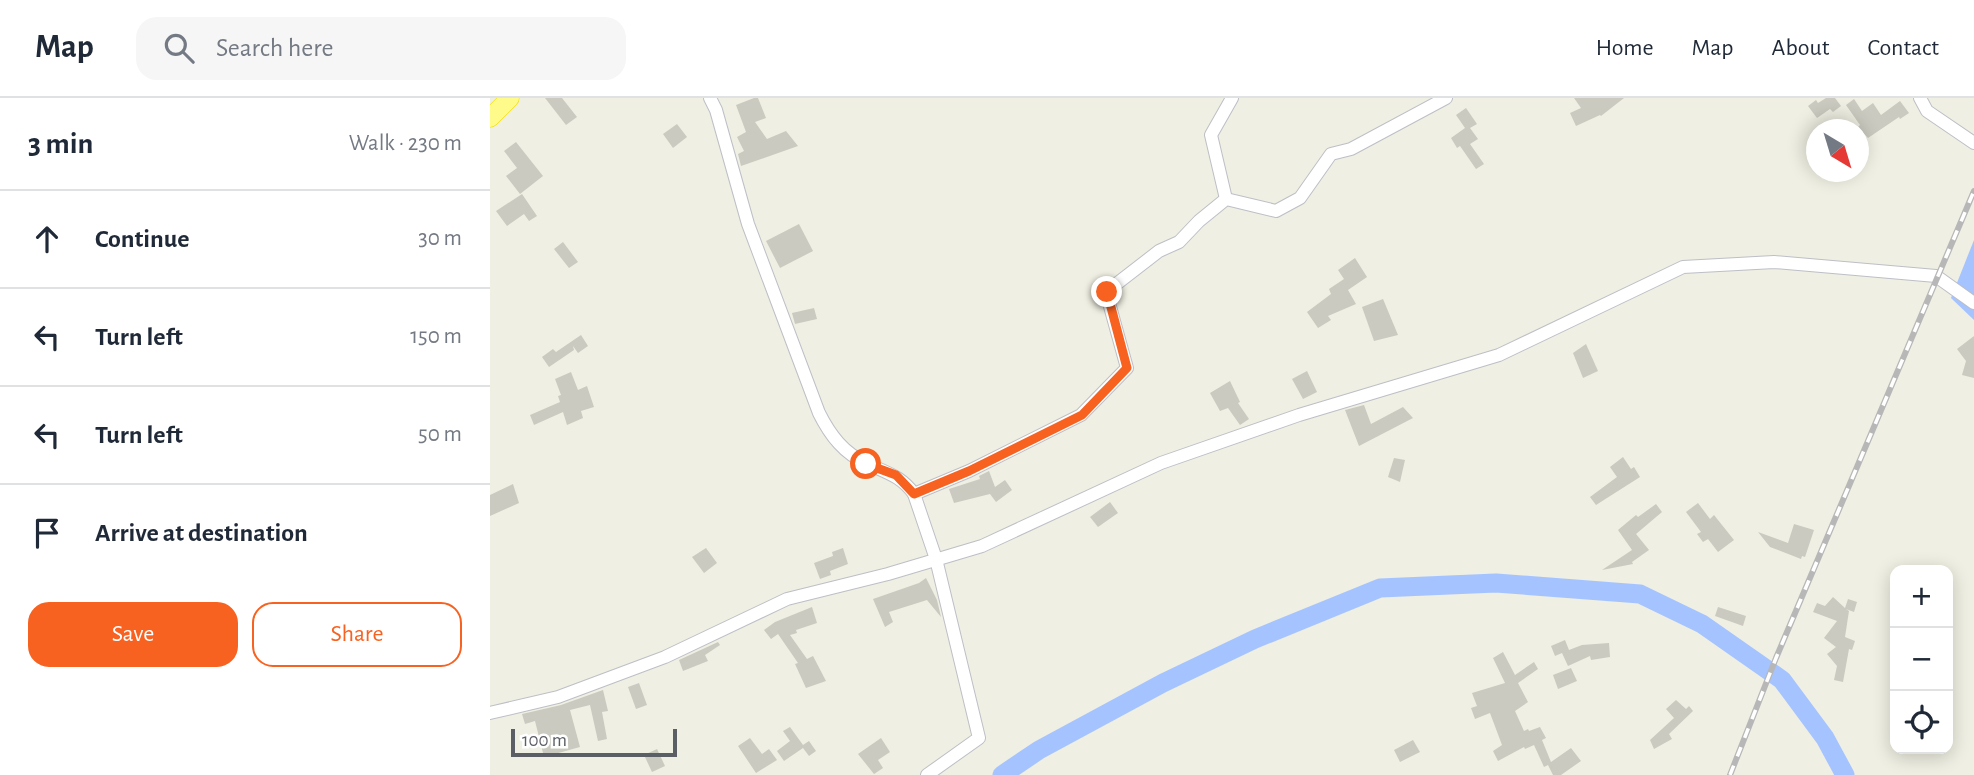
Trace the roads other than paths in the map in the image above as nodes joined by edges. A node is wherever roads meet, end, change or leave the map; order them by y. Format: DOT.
graph roads {
  1 [pos="510,98"];
  2 [pos="710,98"];
  3 [pos="1232,98"];
  4 [pos="1446,98"];
  5 [pos="1920,98"];
  6 [pos="490,118"];
  7 [pos="1974,143"];
  8 [pos="1226,199"];
  9 [pos="1974,303"];
  10 [pos="914,494"];
  11 [pos="936,559"];
  12 [pos="490,713"];
  13 [pos="927,775"];
  1 -- 6 [label="highway"];
  2 -- 10 [label="street"];
  3 -- 8 [label="street"];
  4 -- 8 [label="street"];
  5 -- 7 [label="street"];
  8 -- 10 [label="street"];
  9 -- 11 [label="street"];
  10 -- 11 [label="street"];
  11 -- 12 [label="street"];
  11 -- 13 [label="street"];
}
